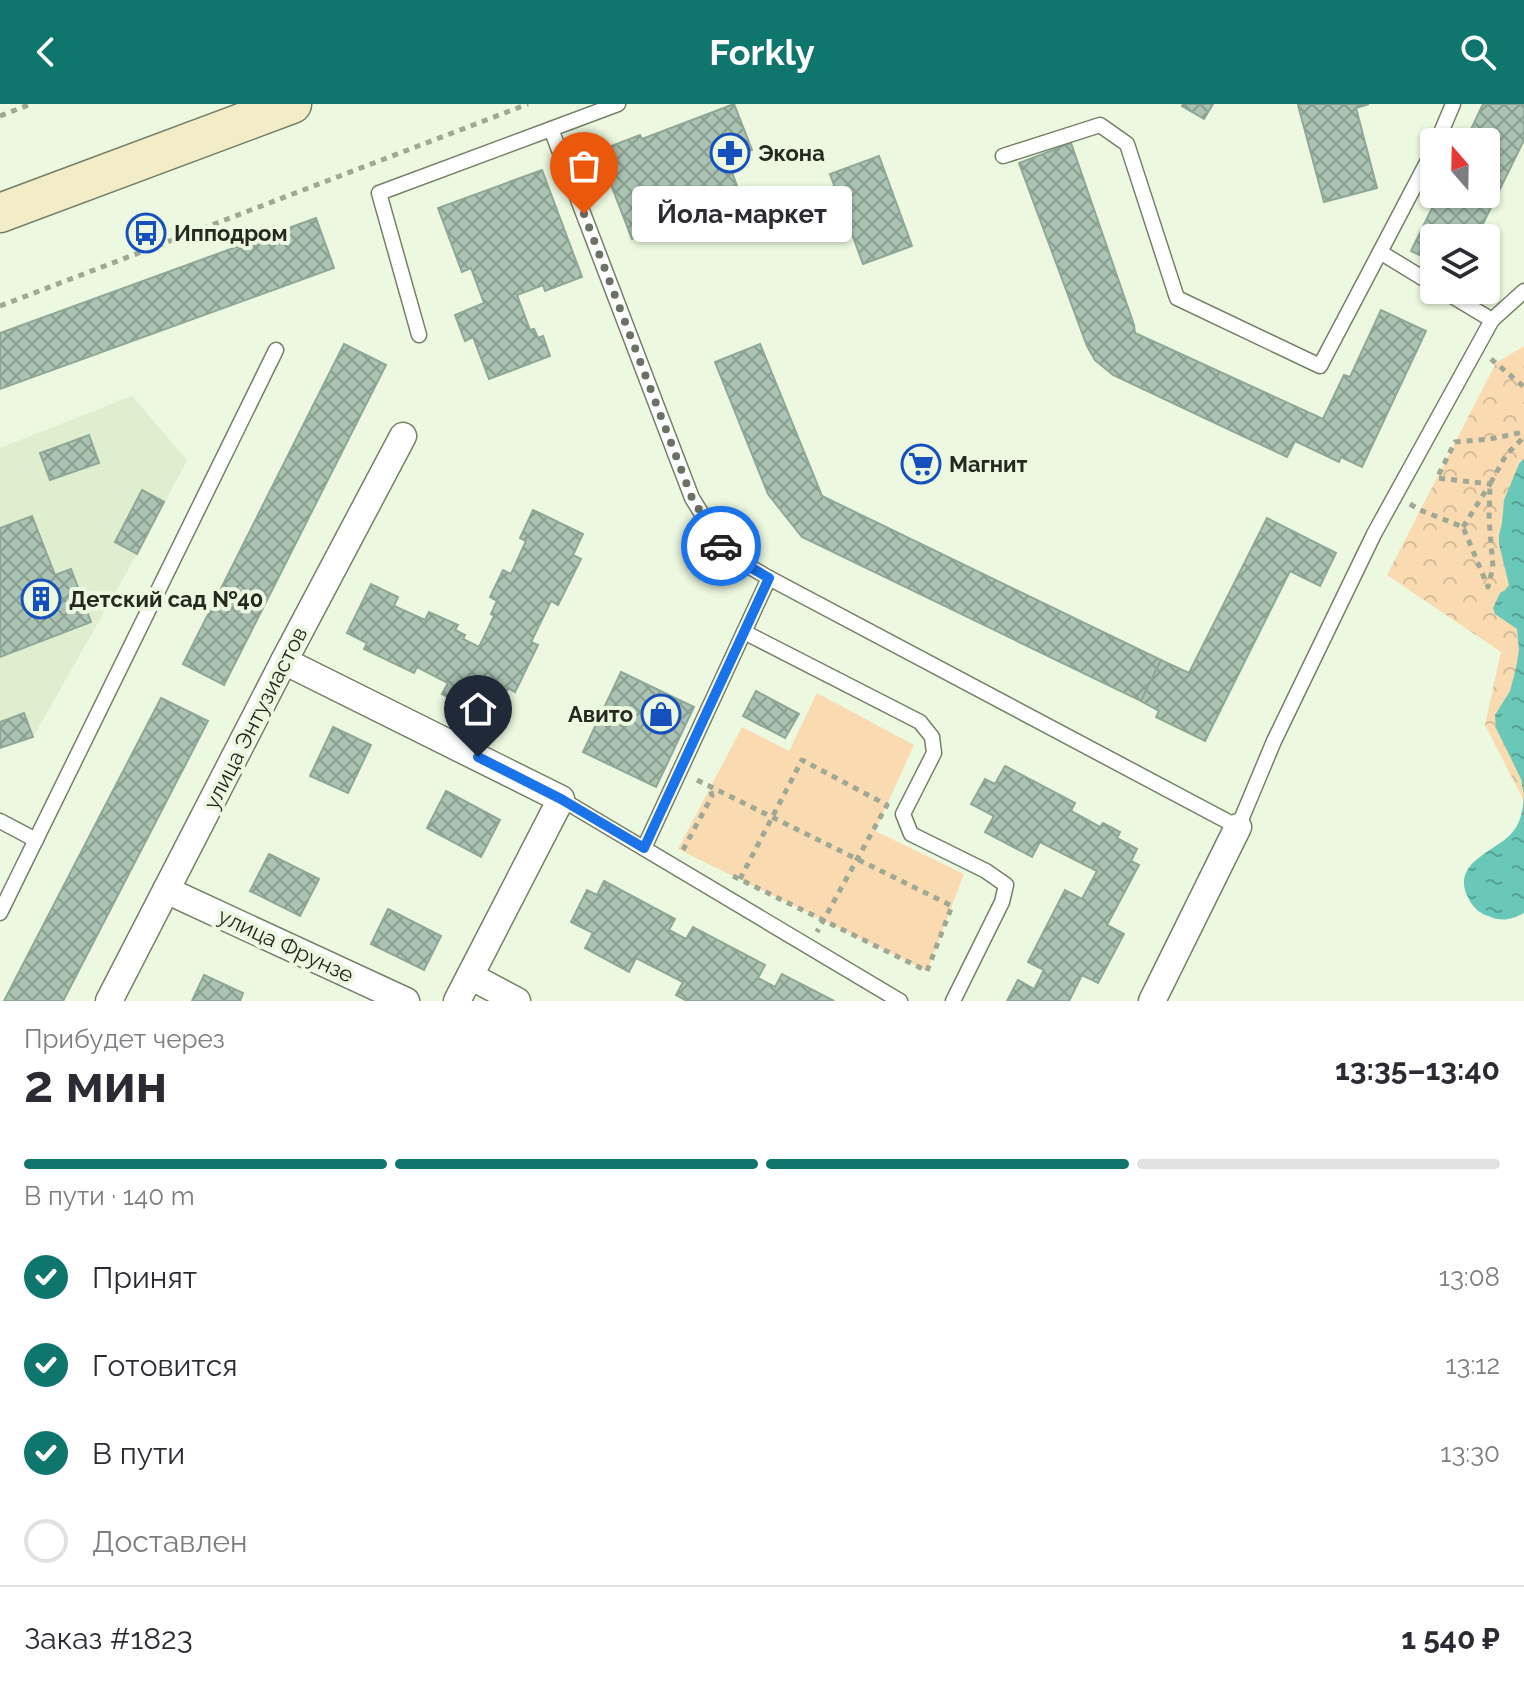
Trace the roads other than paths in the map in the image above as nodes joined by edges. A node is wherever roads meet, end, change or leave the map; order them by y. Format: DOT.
graph roads {
  1 [pos="292,104"];
  2 [pos="618,104"];
  3 [pos="1453,104"];
  4 [pos="1443,128"];
  5 [pos="551,129"];
  6 [pos="1003,156"];
  7 [pos="1420,176"];
  8 [pos="0,213"];
  9 [pos="1380,252"];
  10 [pos="1420,276"];
  11 [pos="1524,291"];
  12 [pos="1465,304"];
  13 [pos="1492,320"];
  14 [pos="419,335"];
  15 [pos="276,350"];
  16 [pos="403,436"];
  17 [pos="769,578"];
  18 [pos="744,632"];
  19 [pos="284,661"];
  20 [pos="561,799"];
  21 [pos="0,821"];
  22 [pos="1238,827"];
  23 [pos="36,840"];
  24 [pos="644,848"];
  25 [pos="166,890"];
  26 [pos="0,913"];
  27 [pos="470,976"];
  28 [pos="109,1001"];
  29 [pos="406,1001"];
  30 [pos="457,1001"];
  31 [pos="517,1001"];
  32 [pos="900,1001"];
  33 [pos="953,1001"];
  34 [pos="1152,1001"];
  1 -- 8 [label="main road"];
  2 -- 5 [label="lane"];
  3 -- 4 [label="lane"];
  5 -- 14 [label="lane"];
  5 -- 17 [label="lane"];
  6 -- 9 [label="lane"];
  7 -- 9 [label="lane"];
  9 -- 10 [label="lane"];
  11 -- 13 [label="lane"];
  12 -- 13 [label="lane"];
  13 -- 22 [label="lane"];
  15 -- 23 [label="lane"];
  16 -- 19 [label="street, улица Энтузиастов"];
  17 -- 18 [label="lane"];
  17 -- 22 [label="lane"];
  18 -- 24 [label="lane"];
  18 -- 33 [label="lane"];
  19 -- 20 [label="street"];
  19 -- 25 [label="street, улица Энтузиастов"];
  20 -- 24 [label="lane"];
  20 -- 27 [label="street"];
  21 -- 23 [label="lane"];
  22 -- 34 [label="street"];
  23 -- 26 [label="lane"];
  24 -- 32 [label="lane"];
  25 -- 28 [label="street, улица Энтузиастов"];
  25 -- 29 [label="street, улица Фрунзе"];
  27 -- 30 [label="street"];
  27 -- 31 [label="street"];
}
